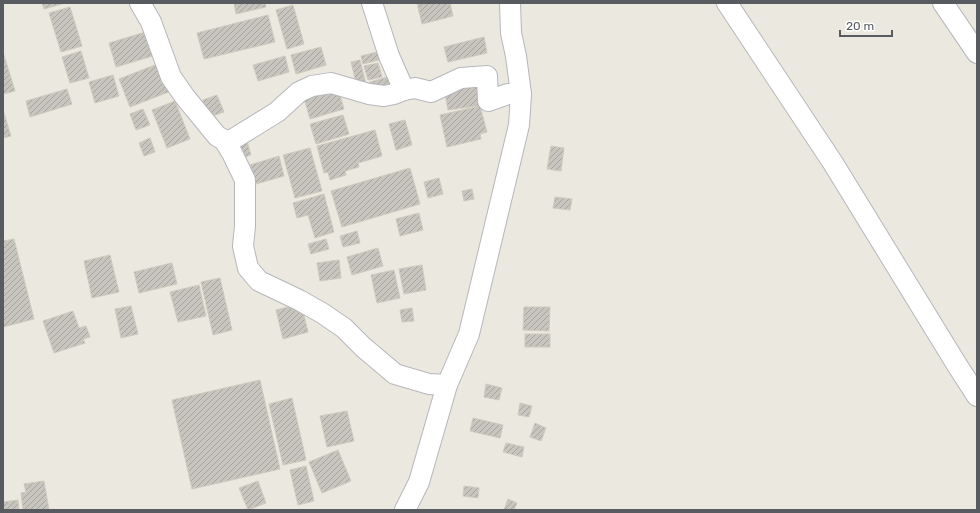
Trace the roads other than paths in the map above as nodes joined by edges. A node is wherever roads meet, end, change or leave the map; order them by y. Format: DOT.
graph roads {
  1 [pos="140,3"];
  2 [pos="372,3"];
  3 [pos="510,3"];
  4 [pos="727,3"];
  5 [pos="943,3"];
  6 [pos="977,53"];
  7 [pos="404,90"];
  8 [pos="521,94"];
  9 [pos="224,140"];
  10 [pos="447,385"];
  11 [pos="977,396"];
  12 [pos="405,510"];
  1 -- 9 [label="street"];
  2 -- 7 [label="street"];
  3 -- 8 [label="street"];
  4 -- 11 [label="street"];
  5 -- 6 [label="street"];
  7 -- 8 [label="street"];
  7 -- 9 [label="street"];
  8 -- 10 [label="street"];
  9 -- 10 [label="street"];
  10 -- 12 [label="street"];
}
